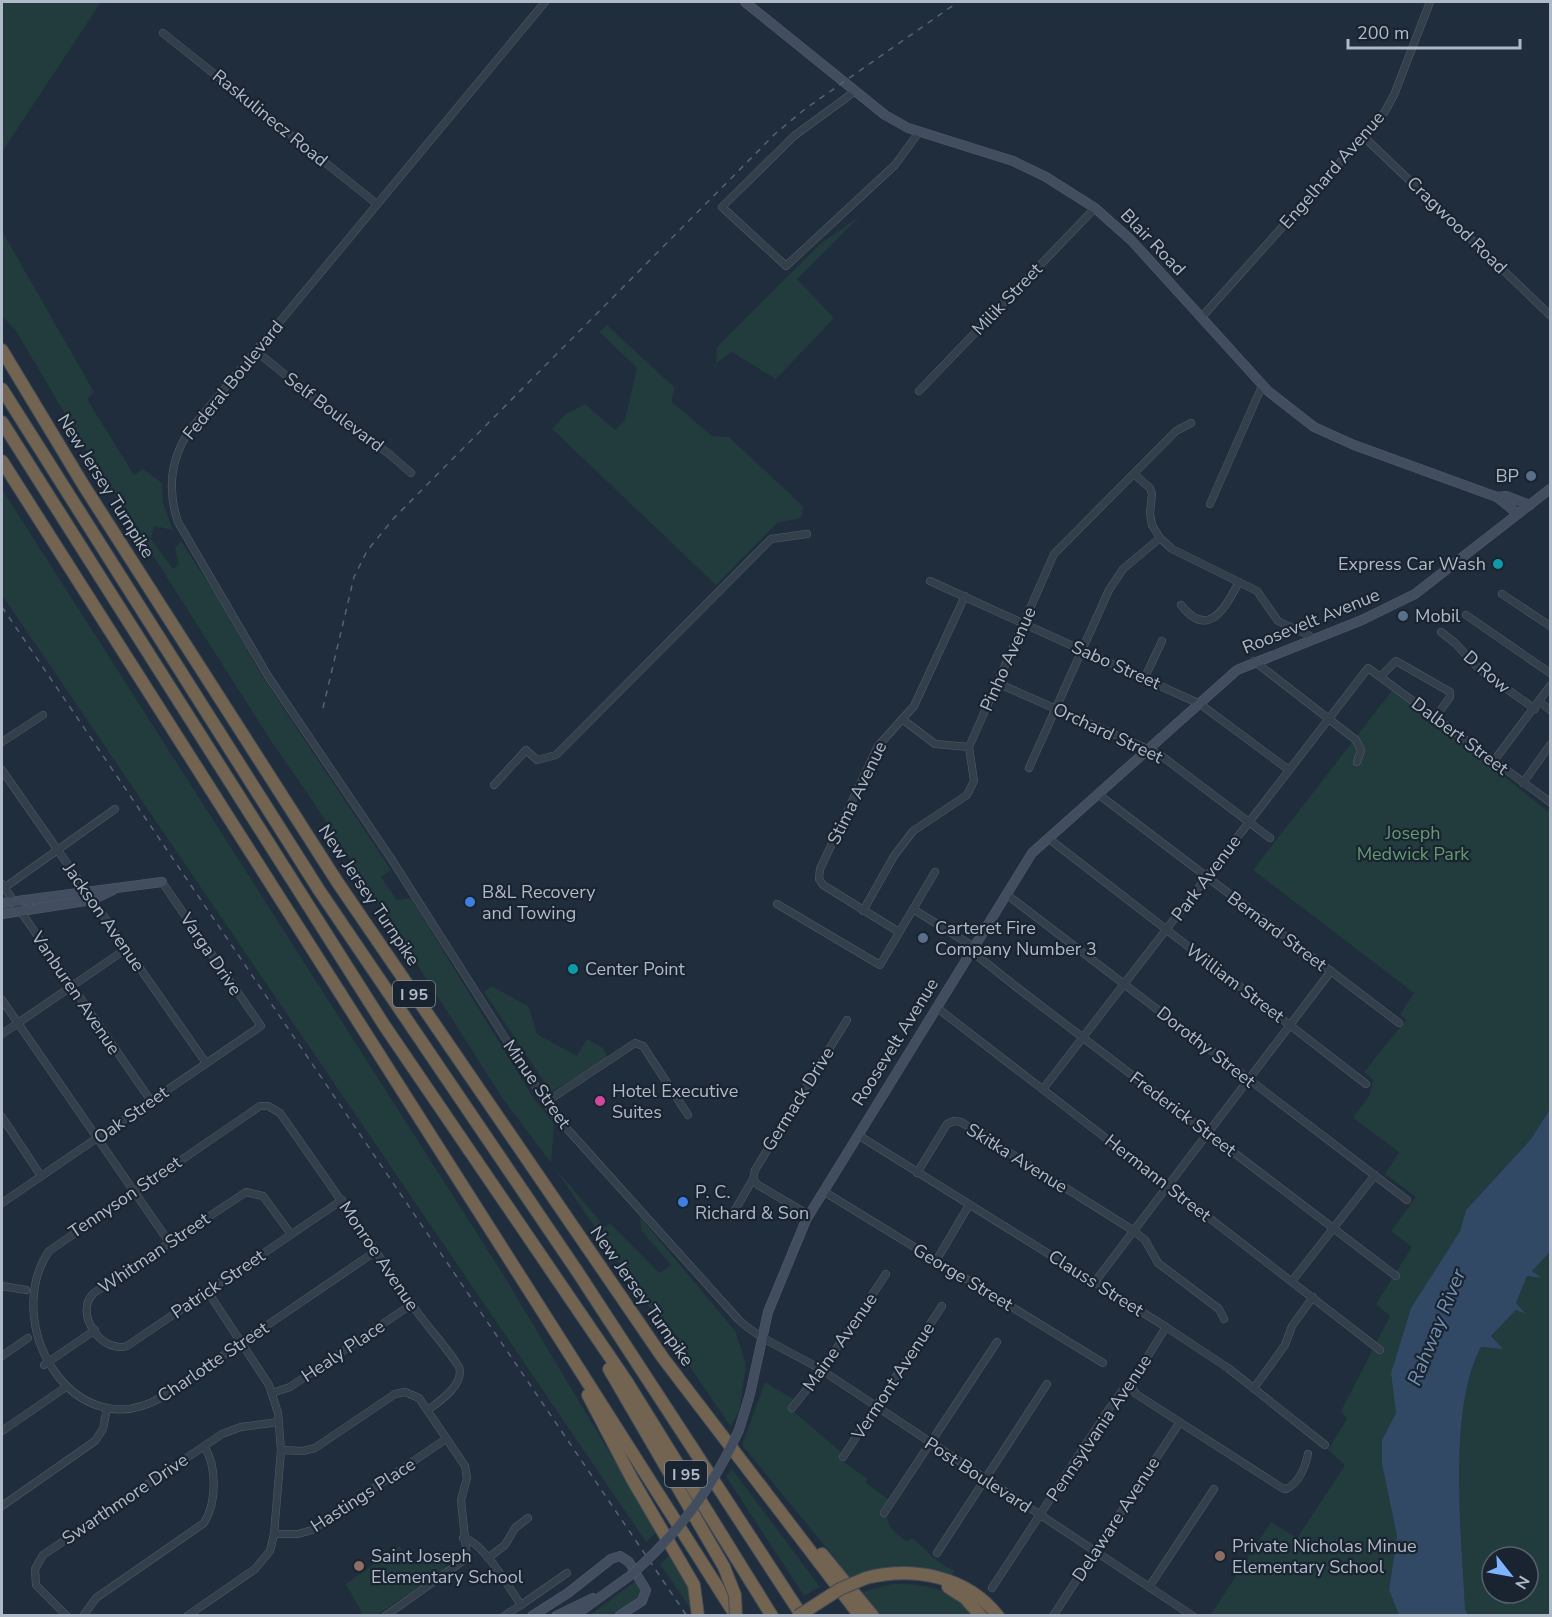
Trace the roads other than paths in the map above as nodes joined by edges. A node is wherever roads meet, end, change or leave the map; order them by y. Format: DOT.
graph roads {
  1 [pos="545,2"];
  2 [pos="745,2"];
  3 [pos="1431,2"];
  4 [pos="163,33"];
  5 [pos="854,92"];
  6 [pos="919,132"];
  7 [pos="1363,136"];
  8 [pos="377,204"];
  9 [pos="1095,208"];
  10 [pos="1551,315"];
  11 [pos="1201,318"];
  12 [pos="2,350"];
  13 [pos="256,351"];
  14 [pos="1263,384"];
  15 [pos="2,389"];
  16 [pos="919,390"];
  17 [pos="2,422"];
  18 [pos="1191,423"];
  19 [pos="2,461"];
  20 [pos="411,473"];
  21 [pos="1135,475"];
  22 [pos="1551,489"];
  23 [pos="1497,497"];
  24 [pos="1210,504"];
  25 [pos="1530,505"];
  26 [pos="1518,514"];
  27 [pos="807,534"];
  28 [pos="1160,537"];
  29 [pos="930,581"];
  30 [pos="1239,582"];
  31 [pos="1503,594"];
  32 [pos="965,596"];
  33 [pos="1181,605"];
  34 [pos="1466,615"];
  35 [pos="1024,623"];
  36 [pos="1551,626"];
  37 [pos="1441,632"];
  38 [pos="1311,640"];
  39 [pos="1162,641"];
  40 [pos="1082,650"];
  41 [pos="1254,661"];
  42 [pos="1370,668"];
  43 [pos="1551,673"];
  44 [pos="1381,676"];
  45 [pos="1145,677"];
  46 [pos="997,683"];
  47 [pos="1551,686"];
  48 [pos="1540,702"];
  49 [pos="1200,704"];
  50 [pos="1056,708"];
  51 [pos="1535,709"];
  52 [pos="1551,710"];
  53 [pos="43,715"];
  54 [pos="1328,718"];
  55 [pos="1435,718"];
  56 [pos="902,719"];
  57 [pos="2,742"];
  58 [pos="1551,745"];
  59 [pos="969,747"];
  60 [pos="1148,750"];
  61 [pos="1357,762"];
  62 [pos="1493,762"];
  63 [pos="1029,768"];
  64 [pos="2,770"];
  65 [pos="1289,770"];
  66 [pos="1523,783"];
  67 [pos="494,785"];
  68 [pos="1098,794"];
  69 [pos="1551,802"];
  70 [pos="115,809"];
  71 [pos="1249,822"];
  72 [pos="1048,838"];
  73 [pos="1269,838"];
  74 [pos="57,850"];
  75 [pos="392,860"];
  76 [pos="935,872"];
  77 [pos="1207,878"];
  78 [pos="162,882"];
  79 [pos="3,886"];
  80 [pos="118,888"];
  81 [pos="85,890"];
  82 [pos="1006,894"];
  83 [pos="92,900"];
  84 [pos="14,901"];
  85 [pos="2,903"];
  86 [pos="777,904"];
  87 [pos="913,909"];
  88 [pos="21,911"];
  89 [pos="863,911"];
  90 [pos="2,914"];
  91 [pos="1166,931"];
  92 [pos="899,932"];
  93 [pos="126,949"];
  94 [pos="971,949"];
  95 [pos="1331,971"];
  96 [pos="1124,983"];
  97 [pos="72,986"];
  98 [pos="2,1000"];
  99 [pos="936,1007"];
  100 [pos="847,1020"];
  101 [pos="18,1022"];
  102 [pos="1399,1023"];
  103 [pos="1290,1025"];
  104 [pos="261,1026"];
  105 [pos="2,1034"];
  106 [pos="1083,1037"];
  107 [pos="206,1064"];
  108 [pos="1249,1080"];
  109 [pos="1366,1084"];
  110 [pos="1043,1089"];
  111 [pos="151,1101"];
  112 [pos="546,1102"];
  113 [pos="261,1106"];
  114 [pos="688,1115"];
  115 [pos="2,1117"];
  116 [pos="1208,1133"];
  117 [pos="858,1135"];
  118 [pos="97,1139"];
  119 [pos="917,1173"];
  120 [pos="1375,1175"];
  121 [pos="41,1176"];
  122 [pos="753,1179"];
  123 [pos="1168,1186"];
  124 [pos="823,1191"];
  125 [pos="134,1192"];
  126 [pos="342,1200"];
  127 [pos="1407,1200"];
  128 [pos="2,1203"];
  129 [pos="969,1205"];
  130 [pos="809,1215"];
  131 [pos="731,1217"];
  132 [pos="1333,1228"];
  133 [pos="1134,1232"];
  134 [pos="291,1234"];
  135 [pos="169,1242"];
  136 [pos="376,1251"];
  137 [pos="936,1261"];
  138 [pos="886,1274"];
  139 [pos="1396,1276"];
  140 [pos="1292,1281"];
  141 [pos="1094,1283"];
  142 [pos="2,1286"];
  143 [pos="208,1292"];
  144 [pos="1312,1297"];
  145 [pos="412,1304"];
  146 [pos="942,1306"];
  147 [pos="1224,1319"];
  148 [pos="25,1326"];
  149 [pos="1166,1327"];
  150 [pos="95,1330"];
  151 [pos="594,1335"];
  152 [pos="762,1336"];
  153 [pos="28,1338"];
  154 [pos="242,1342"];
  155 [pos="997,1342"];
  156 [pos="1380,1350"];
  157 [pos="2,1356"];
  158 [pos="1103,1363"];
  159 [pos="44,1365"];
  160 [pos="576,1366"];
  161 [pos="822,1371"];
  162 [pos="1047,1384"];
  163 [pos="1130,1385"];
  164 [pos="1254,1388"];
  165 [pos="63,1389"];
  166 [pos="272,1393"];
  167 [pos="107,1408"];
  168 [pos="792,1408"];
  169 [pos="875,1408"];
  170 [pos="428,1410"];
  171 [pos="279,1422"];
  172 [pos="1180,1422"];
  173 [pos="2,1431"];
  174 [pos="446,1439"];
  175 [pos="930,1444"];
  176 [pos="1325,1445"];
  177 [pos="204,1446"];
  178 [pos="281,1450"];
  179 [pos="1308,1454"];
  180 [pos="843,1457"];
  181 [pos="738,1458"];
  182 [pos="985,1479"];
  183 [pos="1214,1489"];
  184 [pos="2,1506"];
  185 [pos="884,1513"];
  186 [pos="1040,1516"];
  187 [pos="528,1518"];
  188 [pos="274,1534"];
  189 [pos="463,1538"];
  190 [pos="758,1549"];
  191 [pos="1095,1551"];
  192 [pos="937,1553"];
  193 [pos="488,1558"];
  194 [pos="567,1573"];
  195 [pos="868,1580"];
  196 [pos="944,1585"];
  197 [pos="1149,1587"];
  198 [pos="992,1588"];
  199 [pos="609,1591"];
  200 [pos="521,1605"];
  201 [pos="395,1613"];
  202 [pos="67,1616"];
  203 [pos="83,1616"];
  204 [pos="187,1616"];
  205 [pos="385,1616"];
  206 [pos="504,1616"];
  207 [pos="532,1616"];
  208 [pos="555,1616"];
  209 [pos="574,1616"];
  210 [pos="619,1616"];
  211 [pos="698,1616"];
  212 [pos="736,1616"];
  213 [pos="772,1616"];
  214 [pos="800,1616"];
  215 [pos="807,1616"];
  216 [pos="860,1616"];
  217 [pos="873,1616"];
  218 [pos="981,1616"];
  219 [pos="990,1616"];
  220 [pos="998,1616"];
  221 [pos="1053,1616"];
  222 [pos="1193,1616"];
  1 -- 8 [label="street, Federal Boulevard"];
  2 -- 5 [label="main road, Blair Road"];
  3 -- 7 [label="street, Engelhard Avenue"];
  4 -- 8 [label="street, Raskulinecz Road"];
  5 -- 6 [label="main road, Blair Road"];
  5 -- 6 [label="street"];
  6 -- 9 [label="main road, Blair Road"];
  7 -- 10 [label="street, Cragwood Road"];
  7 -- 11 [label="street, Engelhard Avenue"];
  8 -- 13 [label="street, Federal Boulevard"];
  9 -- 11 [label="main road, Blair Road"];
  9 -- 16 [label="street, Milik Street"];
  11 -- 14 [label="main road, Blair Road"];
  12 -- 181 [label="highway, New Jersey Turnpike / I 95"];
  13 -- 20 [label="street, Self Boulevard"];
  13 -- 75 [label="street, Federal Boulevard"];
  14 -- 23 [label="main road, Blair Road"];
  14 -- 24 [label="street"];
  15 -- 190 [label="highway, New Jersey Turnpike / I 95"];
  17 -- 151 [label="highway, I 95"];
  18 -- 21 [label="street, Pinho Avenue"];
  19 -- 160 [label="highway, I 95"];
  21 -- 28 [label="street"];
  21 -- 35 [label="street, Pinho Avenue"];
  22 -- 25 [label="main road, Roosevelt Avenue"];
  23 -- 25 [label="main road, Blair Road"];
  23 -- 26 [label="main road"];
  25 -- 26 [label="main road, Roosevelt Avenue"];
  26 -- 38 [label="main road, Roosevelt Avenue"];
  27 -- 67 [label="street"];
  28 -- 30 [label="street"];
  28 -- 40 [label="street"];
  29 -- 32 [label="street, Sabo Street"];
  30 -- 33 [label="street"];
  30 -- 38 [label="street"];
  31 -- 36 [label="street"];
  32 -- 35 [label="street, Sabo Street"];
  32 -- 56 [label="street, Stima Avenue"];
  34 -- 43 [label="street"];
  35 -- 40 [label="street, Sabo Street"];
  35 -- 46 [label="street, Pinho Avenue"];
  37 -- 51 [label="street, D Row"];
  38 -- 41 [label="main road, Roosevelt Avenue"];
  39 -- 45 [label="street"];
  40 -- 45 [label="street, Sabo Street"];
  40 -- 50 [label="street"];
  41 -- 49 [label="main road, Roosevelt Avenue"];
  41 -- 54 [label="street"];
  42 -- 44 [label="street, Dalbert Street"];
  42 -- 54 [label="street, Park Avenue"];
  44 -- 55 [label="street, Dalbert Street"];
  44 -- 55 [label="street"];
  45 -- 49 [label="street, Sabo Street"];
  46 -- 50 [label="street, Orchard Street"];
  46 -- 59 [label="street, Pinho Avenue"];
  47 -- 48 [label="street"];
  48 -- 51 [label="street"];
  48 -- 52 [label="street"];
  49 -- 60 [label="main road, Roosevelt Avenue"];
  49 -- 65 [label="street, Sabo Street"];
  50 -- 60 [label="street, Orchard Street"];
  50 -- 63 [label="street"];
  51 -- 62 [label="street"];
  53 -- 57 [label="street"];
  54 -- 61 [label="street"];
  54 -- 65 [label="street, Park Avenue"];
  55 -- 62 [label="street, Dalbert Street"];
  56 -- 59 [label="street"];
  56 -- 89 [label="street, Stima Avenue"];
  58 -- 66 [label="street"];
  59 -- 89 [label="street"];
  60 -- 68 [label="main road, Roosevelt Avenue"];
  60 -- 71 [label="street, Orchard Street"];
  62 -- 66 [label="street, Dalbert Street"];
  64 -- 74 [label="street, Jackson Avenue"];
  65 -- 71 [label="street, Park Avenue"];
  66 -- 69 [label="street, Dalbert Street"];
  68 -- 72 [label="main road, Roosevelt Avenue"];
  68 -- 77 [label="street, Bernard Street"];
  70 -- 74 [label="street"];
  71 -- 73 [label="street, Orchard Street"];
  71 -- 77 [label="street, Park Avenue"];
  72 -- 82 [label="main road, Roosevelt Avenue"];
  72 -- 91 [label="street, William Street"];
  74 -- 79 [label="street"];
  74 -- 81 [label="street, Jackson Avenue"];
  75 -- 112 [label="street, Minue Street"];
  76 -- 87 [label="street"];
  77 -- 91 [label="street, Park Avenue"];
  77 -- 95 [label="street, Bernard Street"];
  78 -- 80 [label="main road"];
  78 -- 104 [label="street, Varga Drive"];
  79 -- 84 [label="street, Vanburen Avenue"];
  80 -- 81 [label="main road"];
  80 -- 83 [label="main road"];
  81 -- 83 [label="street, Jackson Avenue"];
  81 -- 84 [label="main road"];
  82 -- 94 [label="main road, Roosevelt Avenue"];
  82 -- 96 [label="street, Dorothy Street"];
  83 -- 88 [label="main road"];
  83 -- 93 [label="street, Jackson Avenue"];
  84 -- 85 [label="main road"];
  84 -- 88 [label="street, Vanburen Avenue"];
  86 -- 92 [label="street"];
  87 -- 92 [label="street"];
  87 -- 94 [label="street, Frederick Street"];
  88 -- 90 [label="main road"];
  88 -- 97 [label="street, Vanburen Avenue"];
  89 -- 92 [label="street, Stima Avenue"];
  91 -- 96 [label="street, Park Avenue"];
  91 -- 103 [label="street, William Street"];
  93 -- 97 [label="street"];
  93 -- 107 [label="street, Jackson Avenue"];
  94 -- 99 [label="main road, Roosevelt Avenue"];
  94 -- 106 [label="street, Frederick Street"];
  95 -- 102 [label="street, Bernard Street"];
  95 -- 103 [label="street"];
  96 -- 106 [label="street, Park Avenue"];
  96 -- 108 [label="street, Dorothy Street"];
  97 -- 101 [label="street"];
  97 -- 111 [label="street, Vanburen Avenue"];
  98 -- 101 [label="street"];
  99 -- 110 [label="street, Hermann Street"];
  99 -- 117 [label="main road, Roosevelt Avenue"];
  100 -- 122 [label="street, Germack Drive"];
  101 -- 105 [label="street"];
  101 -- 118 [label="street"];
  103 -- 108 [label="street"];
  103 -- 109 [label="street, William Street"];
  104 -- 107 [label="street, Oak Street"];
  106 -- 110 [label="street, Park Avenue"];
  106 -- 116 [label="street, Frederick Street"];
  107 -- 111 [label="street, Oak Street"];
  108 -- 116 [label="street"];
  108 -- 120 [label="street, Dorothy Street"];
  110 -- 123 [label="street, Hermann Street"];
  111 -- 118 [label="street, Oak Street"];
  112 -- 114 [label="street"];
  112 -- 152 [label="street, Minue Street"];
  113 -- 125 [label="street, Tennyson Street"];
  113 -- 126 [label="street, Monroe Avenue"];
  115 -- 121 [label="street"];
  116 -- 123 [label="street"];
  116 -- 132 [label="street, Frederick Street"];
  117 -- 119 [label="street, Clauss Street"];
  117 -- 124 [label="main road, Roosevelt Avenue"];
  118 -- 121 [label="street, Oak Street"];
  118 -- 125 [label="street"];
  119 -- 129 [label="street, Clauss Street"];
  119 -- 133 [label="street, Skitka Avenue"];
  120 -- 127 [label="street, Dorothy Street"];
  120 -- 132 [label="street"];
  121 -- 128 [label="street, Oak Street"];
  122 -- 130 [label="street"];
  122 -- 131 [label="street, Germack Drive"];
  123 -- 133 [label="street"];
  123 -- 140 [label="street, Hermann Street"];
  124 -- 130 [label="main road, Roosevelt Avenue"];
  124 -- 137 [label="street, George Street"];
  125 -- 135 [label="street"];
  125 -- 142 [label="street, Tennyson Street"];
  126 -- 134 [label="street, Patrick Street"];
  126 -- 136 [label="street, Monroe Avenue"];
  129 -- 137 [label="street"];
  129 -- 141 [label="street, Clauss Street"];
  130 -- 152 [label="main road, Roosevelt Avenue"];
  132 -- 139 [label="street, Frederick Street"];
  132 -- 140 [label="street"];
  133 -- 141 [label="street"];
  133 -- 147 [label="street"];
  134 -- 135 [label="street, Whitman Street"];
  134 -- 143 [label="street, Patrick Street"];
  135 -- 150 [label="street, Whitman Street"];
  136 -- 145 [label="street, Monroe Avenue"];
  136 -- 154 [label="street, Charlotte Street"];
  137 -- 158 [label="street, George Street"];
  138 -- 161 [label="street, Maine Avenue"];
  140 -- 144 [label="street, Hermann Street"];
  141 -- 149 [label="street, Clauss Street"];
  143 -- 150 [label="street, Patrick Street"];
  143 -- 154 [label="street"];
  144 -- 156 [label="street, Hermann Street"];
  144 -- 164 [label="street"];
  145 -- 166 [label="street, Healy Place"];
  145 -- 170 [label="street, Monroe Avenue"];
  146 -- 169 [label="street, Vermont Avenue"];
  148 -- 153 [label="street"];
  149 -- 163 [label="street, Pennsylvania Avenue"];
  149 -- 164 [label="street, Clauss Street"];
  150 -- 159 [label="street"];
  151 -- 212 [label="highway, bridge"];
  151 -- 213 [label="highway, I 95"];
  152 -- 161 [label="street, Post Boulevard"];
  152 -- 199 [label="main road, Roosevelt Avenue, bridge"];
  153 -- 157 [label="street"];
  153 -- 159 [label="street"];
  154 -- 166 [label="street"];
  154 -- 167 [label="street, Charlotte Street"];
  155 -- 175 [label="street"];
  159 -- 165 [label="street"];
  160 -- 211 [label="highway"];
  160 -- 212 [label="highway, I 95"];
  161 -- 168 [label="street, Maine Avenue"];
  161 -- 169 [label="street, Post Boulevard"];
  162 -- 182 [label="street"];
  163 -- 172 [label="street"];
  163 -- 186 [label="street, Pennsylvania Avenue"];
  164 -- 176 [label="street, Clauss Street"];
  165 -- 167 [label="street"];
  165 -- 173 [label="street"];
  166 -- 171 [label="street"];
  167 -- 184 [label="street"];
  169 -- 175 [label="street, Post Boulevard"];
  169 -- 180 [label="street, Vermont Avenue"];
  170 -- 174 [label="street"];
  170 -- 178 [label="street"];
  171 -- 177 [label="street, Swarthmore Drive"];
  171 -- 178 [label="street"];
  172 -- 179 [label="street"];
  172 -- 191 [label="street, Delaware Avenue"];
  174 -- 188 [label="street, Hastings Place"];
  174 -- 189 [label="street"];
  175 -- 182 [label="street, Post Boulevard"];
  175 -- 185 [label="street"];
  177 -- 202 [label="street, Swarthmore Drive"];
  177 -- 203 [label="street"];
  178 -- 188 [label="street"];
  181 -- 216 [label="highway, New Jersey Turnpike / I 95"];
  181 -- 217 [label="highway"];
  182 -- 186 [label="street, Post Boulevard"];
  182 -- 192 [label="street"];
  183 -- 197 [label="street"];
  186 -- 191 [label="street, Post Boulevard"];
  186 -- 198 [label="street, Pennsylvania Avenue"];
  187 -- 193 [label="street"];
  188 -- 204 [label="street"];
  189 -- 193 [label="street"];
  189 -- 201 [label="street"];
  190 -- 214 [label="highway, New Jersey Turnpike / I 95"];
  190 -- 215 [label="highway"];
  191 -- 197 [label="street, Post Boulevard"];
  191 -- 221 [label="street, Delaware Avenue"];
  193 -- 200 [label="street"];
  194 -- 200 [label="street"];
  195 -- 196 [label="highway"];
  195 -- 214 [label="highway, bridge"];
  195 -- 215 [label="highway"];
  195 -- 220 [label="highway"];
  196 -- 218 [label="highway"];
  196 -- 219 [label="highway"];
  197 -- 222 [label="street, Post Boulevard"];
  199 -- 208 [label="main road, Roosevelt Avenue"];
  199 -- 209 [label="main road, Roosevelt Avenue"];
  200 -- 206 [label="street"];
  201 -- 205 [label="street"];
  207 -- 210 [label="main road"];
}
